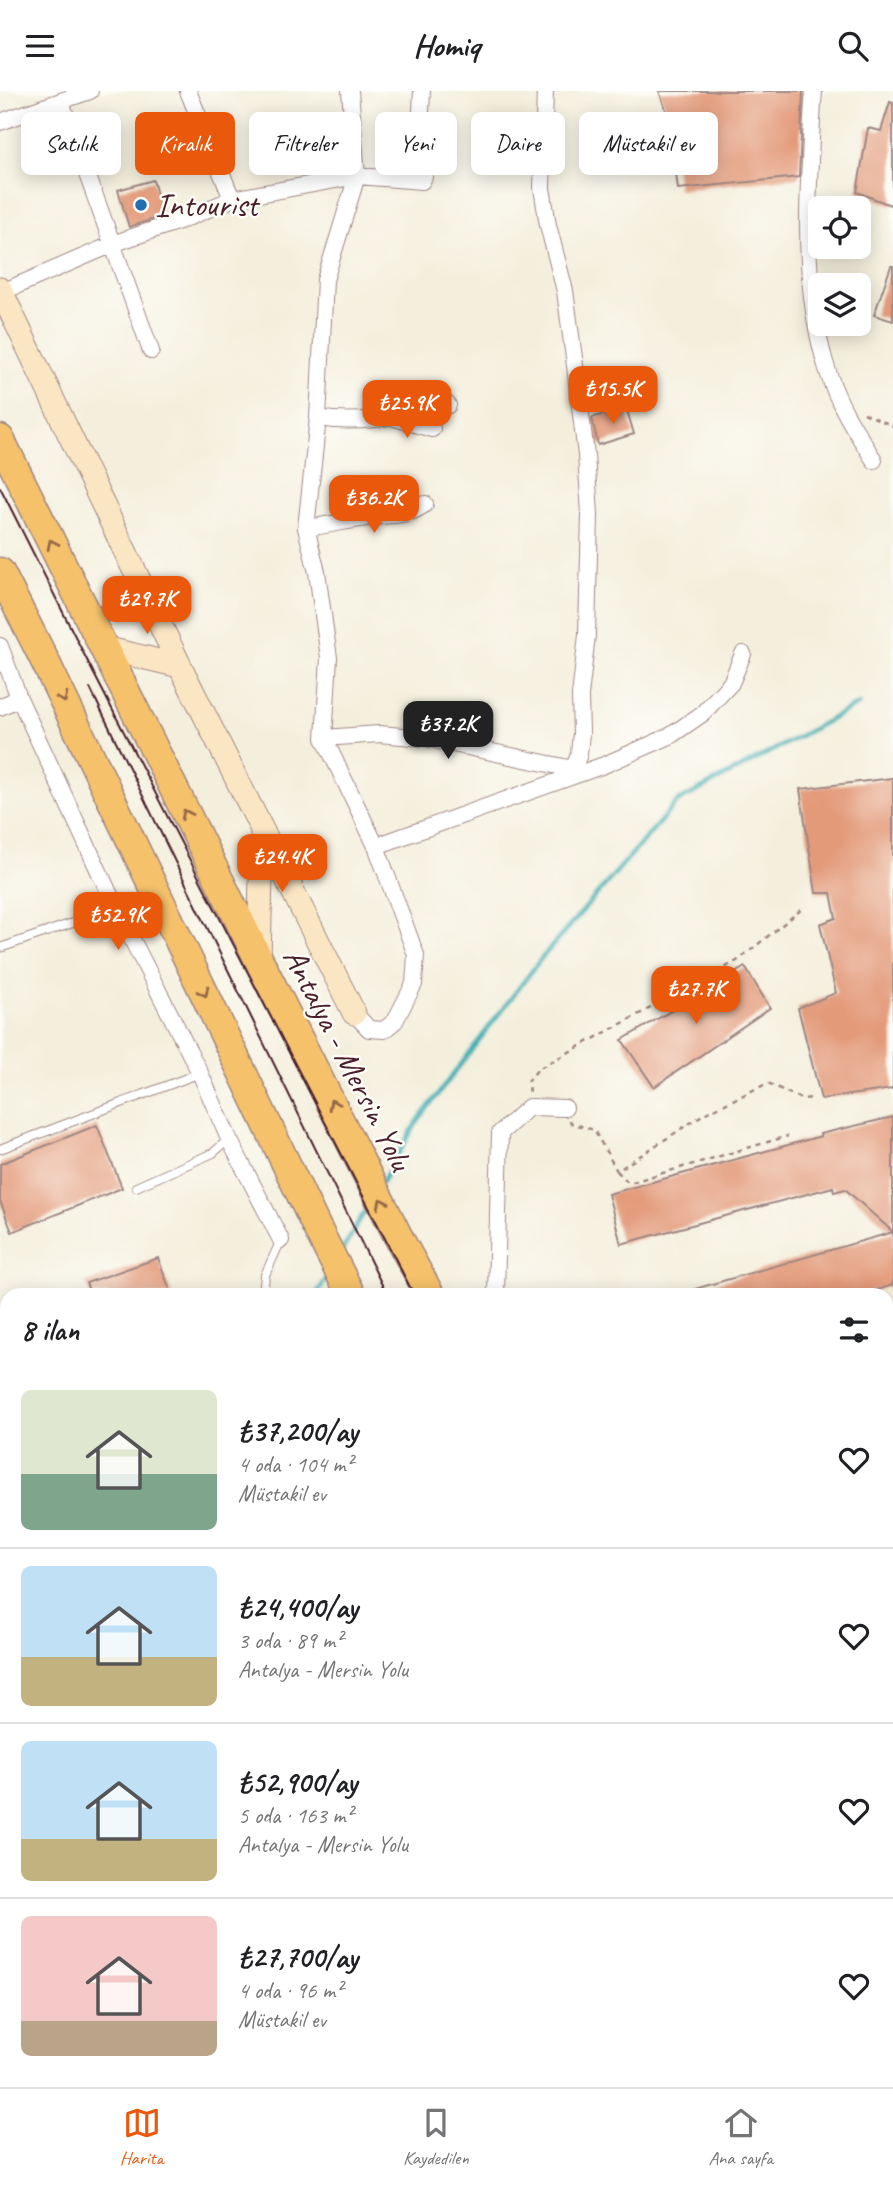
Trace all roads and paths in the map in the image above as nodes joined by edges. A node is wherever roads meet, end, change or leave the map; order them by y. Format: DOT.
graph roads {
  1 [pos="90,91"];
  2 [pos="188,91"];
  3 [pos="350,91"];
  4 [pos="422,91"];
  5 [pos="545,91"];
  6 [pos="814,91"];
  7 [pos="61,102"];
  8 [pos="0,122"];
  9 [pos="357,176"];
  10 [pos="232,199"];
  11 [pos="113,244"];
  12 [pos="1,290"];
  13 [pos="152,351"];
  14 [pos="839,401"];
  15 [pos="448,405"];
  16 [pos="389,417"];
  17 [pos="318,418"];
  18 [pos="893,426"];
  19 [pos="432,429"];
  20 [pos="0,439"];
  21 [pos="874,460"];
  22 [pos="425,504"];
  23 [pos="306,528"];
  24 [pos="0,572"];
  25 [pos="0,617"];
  26 [pos="0,646"];
  27 [pos="104,648"];
  28 [pos="743,654"];
  29 [pos="43,657"];
  30 [pos="180,666"];
  31 [pos="19,698"];
  32 [pos="0,707"];
  33 [pos="324,738"];
  34 [pos="572,773"];
  35 [pos="262,828"];
  36 [pos="376,846"];
  37 [pos="116,908"];
  38 [pos="802,909"];
  39 [pos="0,947"];
  40 [pos="259,960"];
  41 [pos="354,1013"];
  42 [pos="200,1073"];
  43 [pos="813,1098"];
  44 [pos="529,1107"];
  45 [pos="565,1108"];
  46 [pos="788,1136"];
  47 [pos="229,1139"];
  48 [pos="0,1149"];
  49 [pos="617,1171"];
  50 [pos="136,1187"];
  51 [pos="281,1240"];
  52 [pos="264,1288"];
  53 [pos="347,1288"];
  54 [pos="426,1288"];
  55 [pos="496,1288"];
  1 -- 7 [label="street"];
  2 -- 10 [label="street"];
  3 -- 9 [label="street"];
  4 -- 9 [label="street"];
  5 -- 34 [label="street"];
  6 -- 14 [label="street"];
  7 -- 8 [label="street"];
  7 -- 11 [label="street"];
  9 -- 10 [label="street"];
  9 -- 17 [label="street"];
  10 -- 11 [label="street"];
  11 -- 12 [label="street"];
  11 -- 13 [label="street"];
  12 -- 30 [label="street"];
  14 -- 18 [label="path"];
  14 -- 21 [label="street"];
  15 -- 16 [label="street"];
  16 -- 17 [label="street"];
  16 -- 19 [label="street"];
  17 -- 23 [label="street"];
  27 -- 20 [label="highway, Antalya - Mersin Yolu, one-way"];
  22 -- 23 [label="street"];
  23 -- 33 [label="street"];
  24 -- 29 [label="highway"];
  25 -- 29 [label="highway"];
  26 -- 31 [label="street"];
  27 -- 30 [label="street"];
  40 -- 27 [label="highway, Antalya - Mersin Yolu, one-way"];
  28 -- 34 [label="street"];
  29 -- 53 [label="highway, one-way"];
  30 -- 35 [label="street"];
  31 -- 32 [label="street"];
  31 -- 37 [label="street"];
  33 -- 34 [label="street"];
  33 -- 36 [label="street"];
  34 -- 36 [label="street"];
  35 -- 40 [label="street"];
  35 -- 41 [label="street"];
  36 -- 41 [label="street"];
  37 -- 39 [label="lane"];
  37 -- 42 [label="street"];
  38 -- 44 [label="path"];
  54 -- 40 [label="highway, Antalya - Mersin Yolu, one-way"];
  42 -- 47 [label="street"];
  42 -- 48 [label="lane"];
  43 -- 49 [label="path"];
  44 -- 45 [label="street"];
  44 -- 55 [label="street"];
  45 -- 49 [label="path"];
  46 -- 49 [label="path"];
  47 -- 50 [label="lane"];
  47 -- 51 [label="street"];
  51 -- 52 [label="lane"];
}
